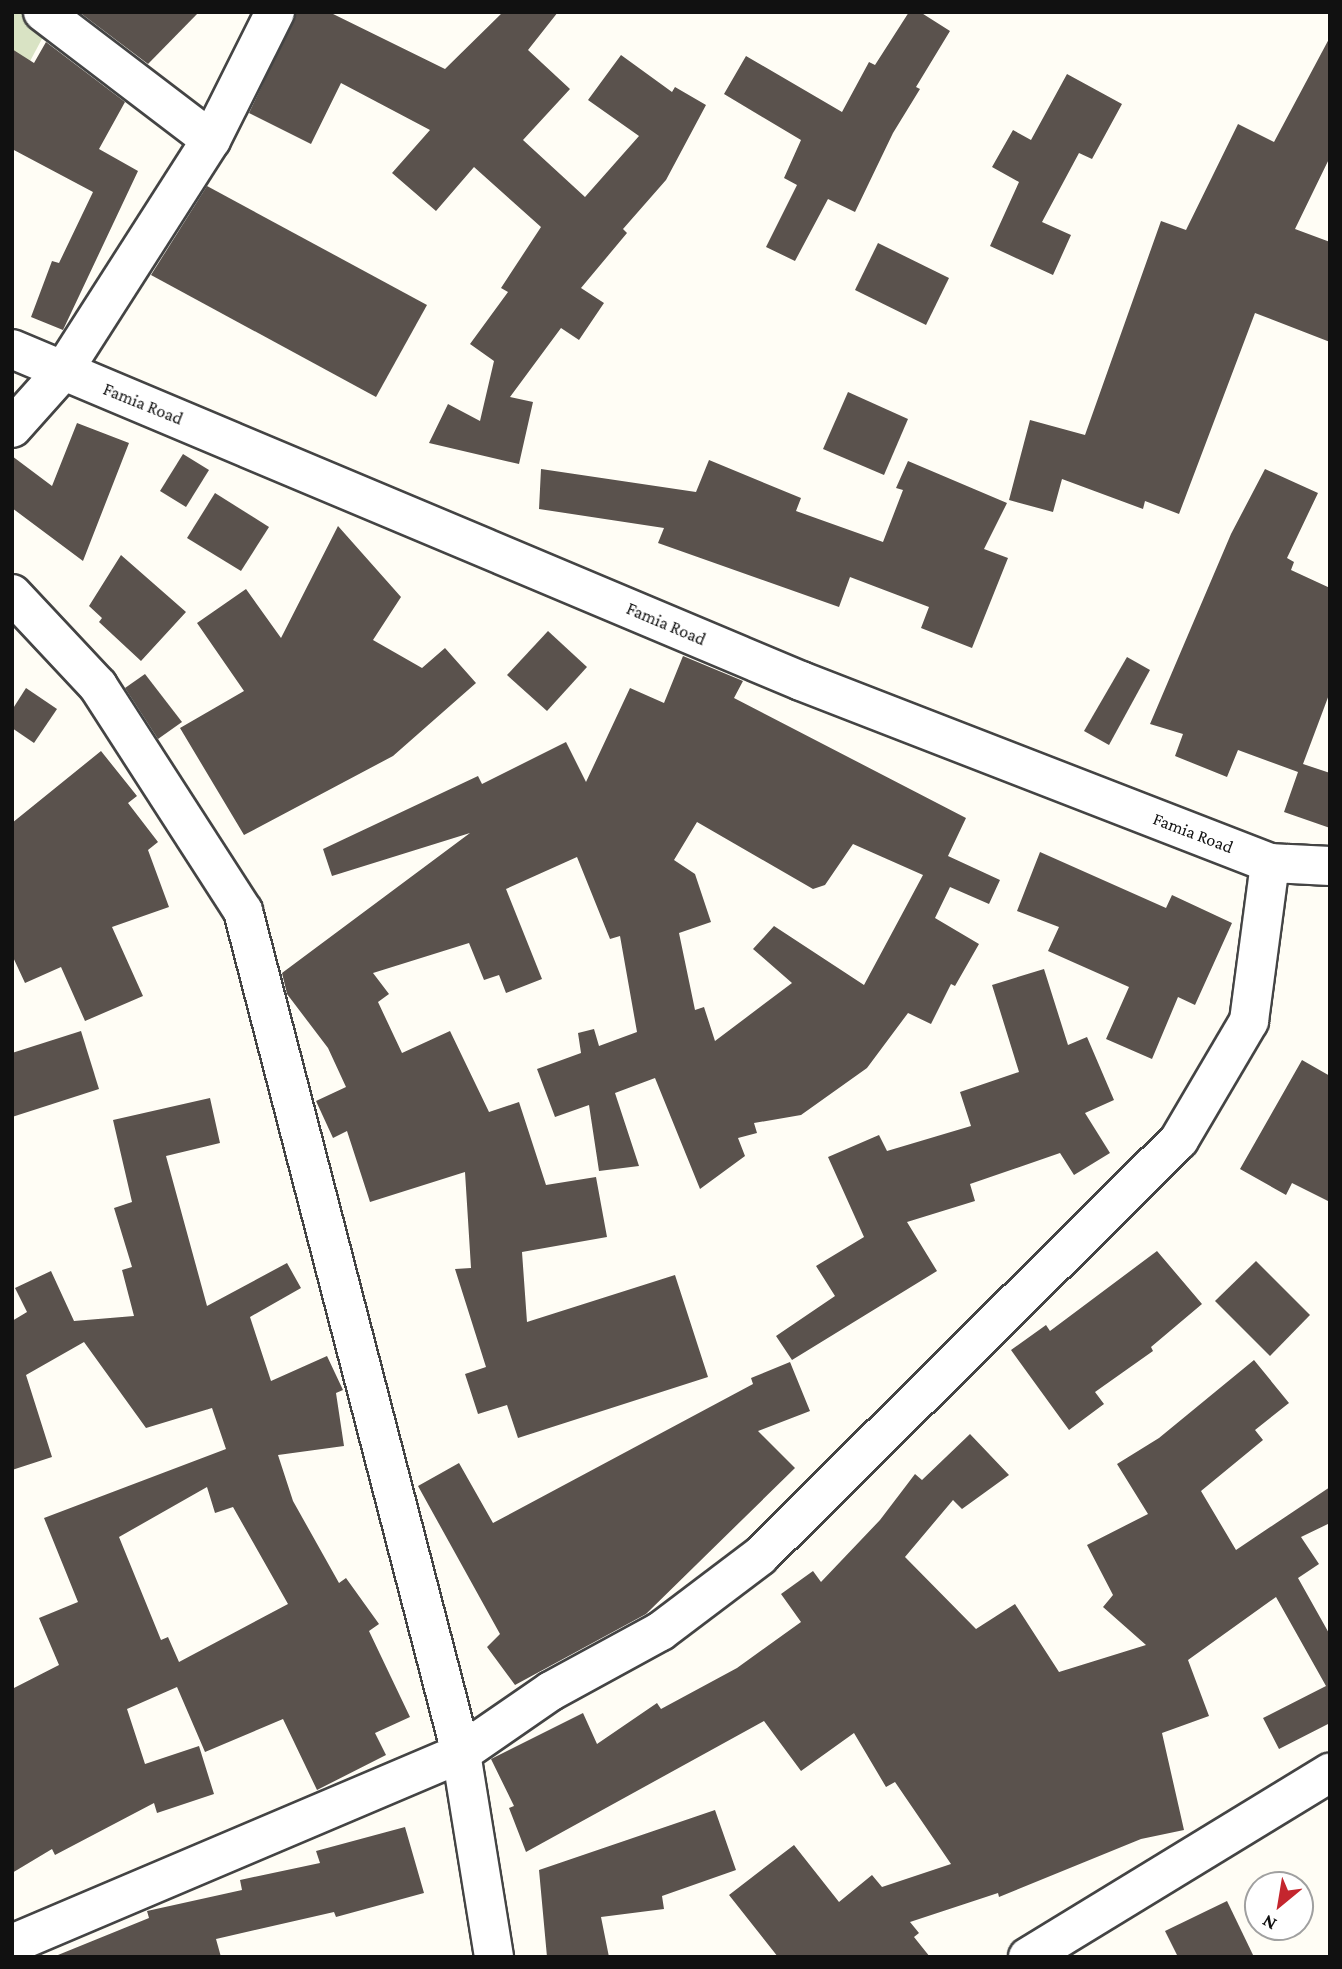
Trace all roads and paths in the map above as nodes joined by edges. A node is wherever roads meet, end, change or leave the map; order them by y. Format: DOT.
graph roads {
  1 [pos="43,12"];
  2 [pos="275,12"];
  3 [pos="211,140"];
  4 [pos="12,349"];
  5 [pos="63,371"];
  6 [pos="12,428"];
  7 [pos="12,594"];
  8 [pos="1270,863"];
  9 [pos="1330,866"];
  10 [pos="461,1754"];
  11 [pos="1330,1773"];
  12 [pos="12,1944"];
  13 [pos="494,1957"];
  14 [pos="1028,1957"];
  1 -- 3 [label="street"];
  2 -- 3 [label="street"];
  3 -- 5 [label="street"];
  4 -- 5 [label="street, Famia Road"];
  5 -- 6 [label="street"];
  5 -- 8 [label="street, Famia Road"];
  7 -- 10 [label="street"];
  8 -- 9 [label="street, Famia Road"];
  8 -- 10 [label="street"];
  10 -- 12 [label="street"];
  10 -- 13 [label="street"];
  11 -- 14 [label="street"];
}
